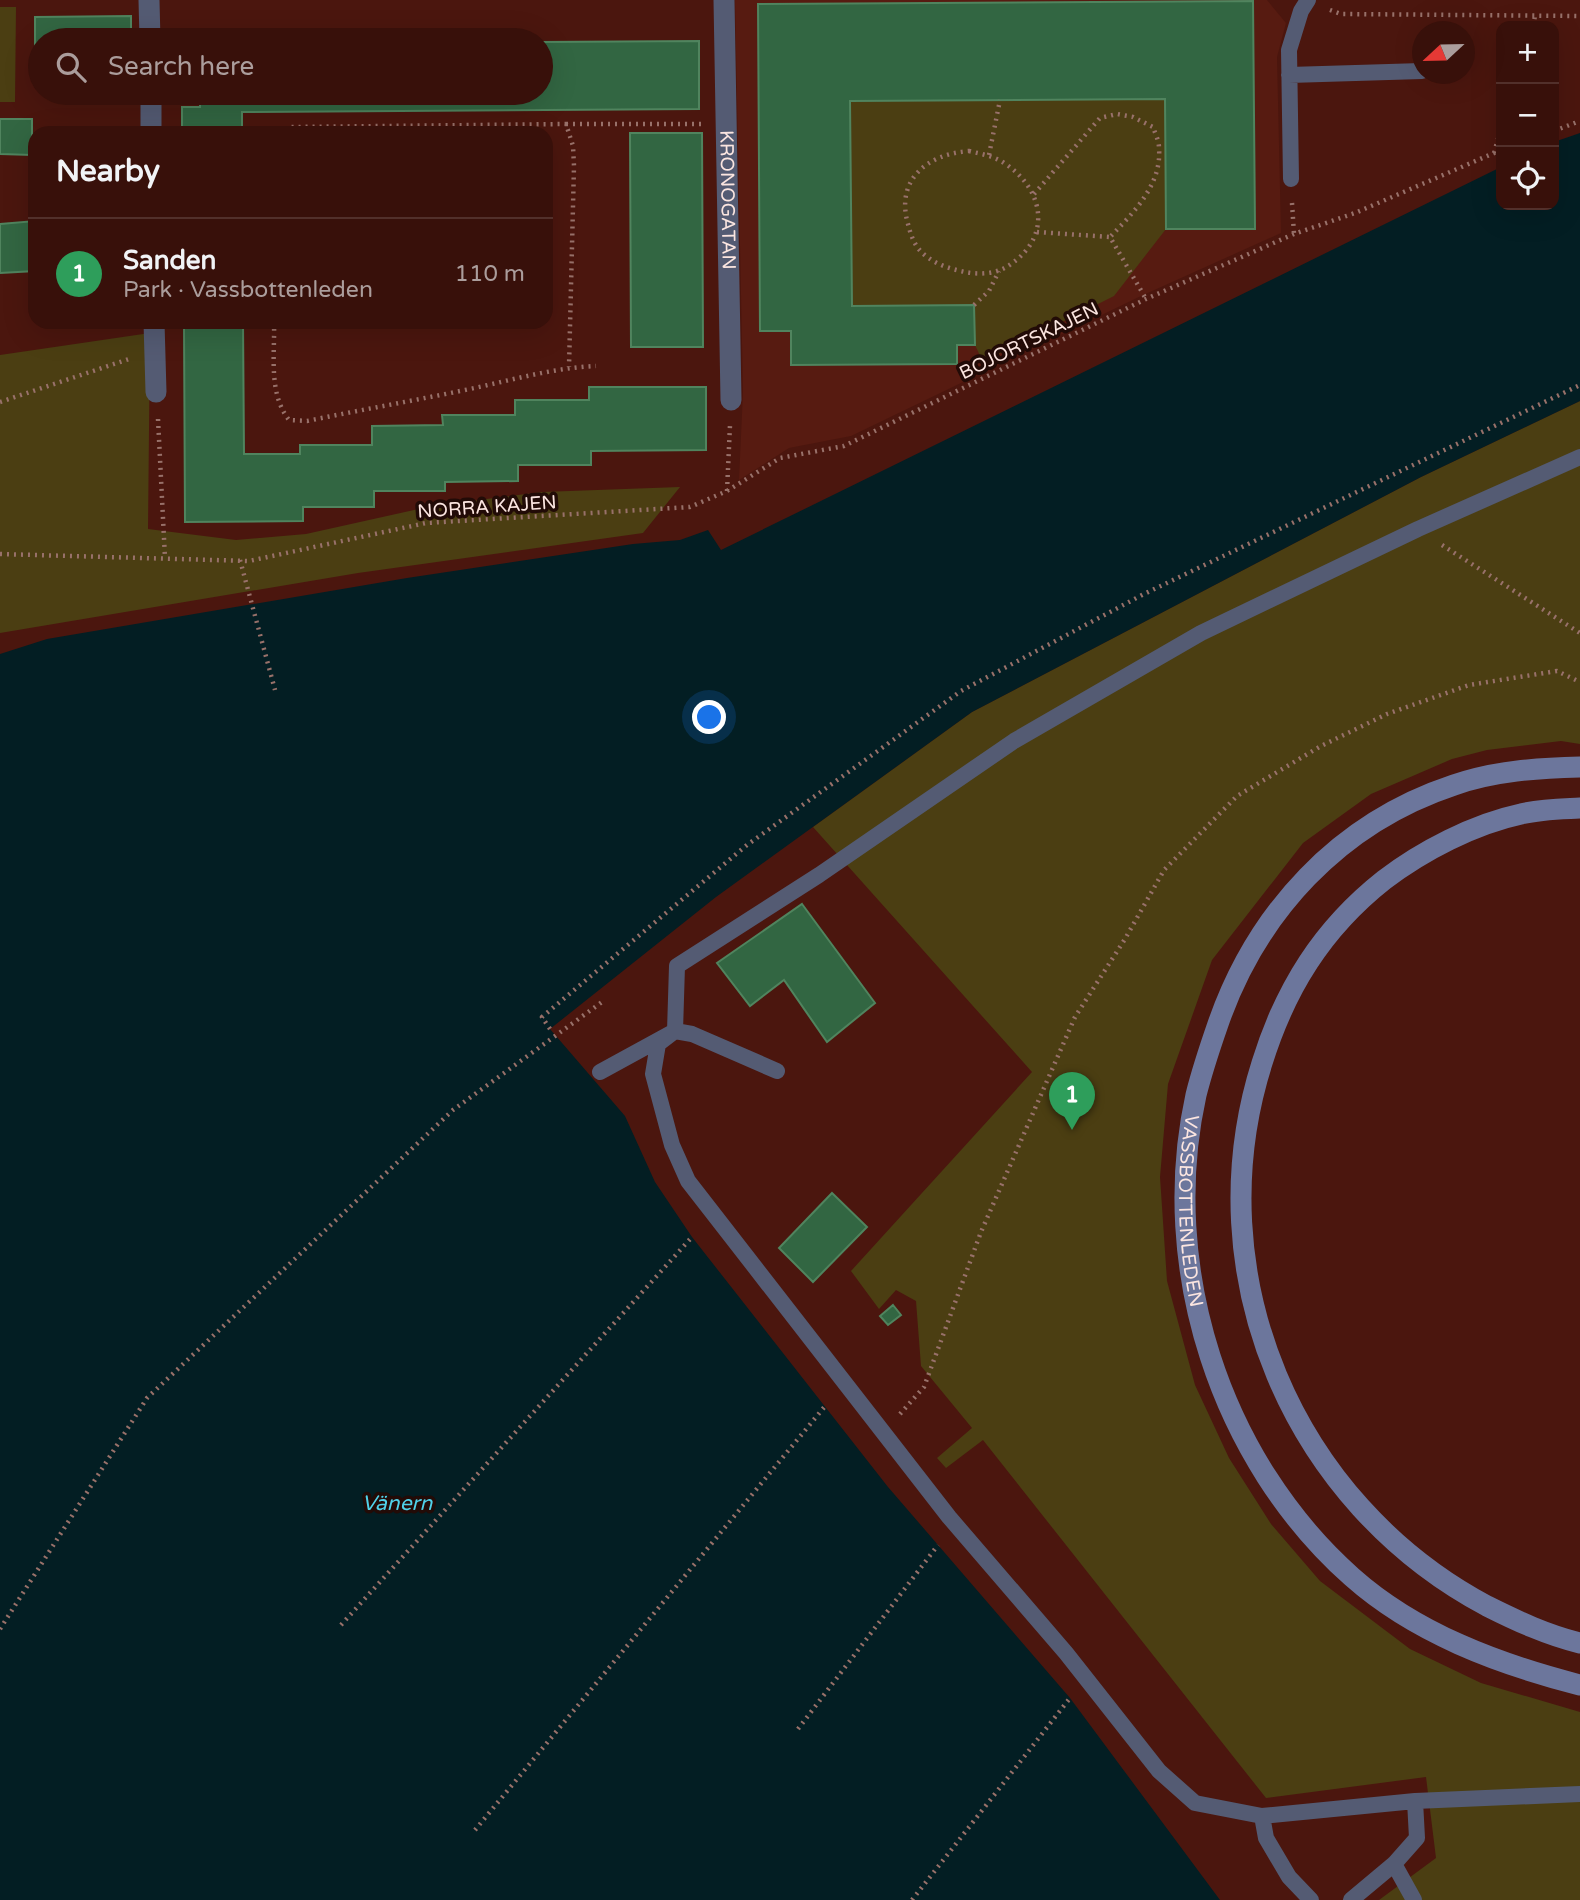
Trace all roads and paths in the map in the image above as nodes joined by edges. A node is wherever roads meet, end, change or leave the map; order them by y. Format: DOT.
graph roads {
  1 [pos="149,0"];
  2 [pos="724,0"];
  3 [pos="1308,0"];
  4 [pos="1333,12"];
  5 [pos="1535,16"];
  6 [pos="1580,16"];
  7 [pos="1534,21"];
  8 [pos="150,28"];
  9 [pos="1412,71"];
  10 [pos="1289,75"];
  11 [pos="1000,100"];
  12 [pos="150,105"];
  13 [pos="1580,121"];
  14 [pos="566,124"];
  15 [pos="726,124"];
  16 [pos="151,126"];
  17 [pos="383,126"];
  18 [pos="1559,129"];
  19 [pos="1496,146"];
  20 [pos="1494,153"];
  21 [pos="989,155"];
  22 [pos="1291,179"];
  23 [pos="1034,194"];
  24 [pos="1037,232"];
  25 [pos="1294,234"];
  26 [pos="1110,237"];
  27 [pos="999,271"];
  28 [pos="1146,299"];
  29 [pos="974,305"];
  30 [pos="154,329"];
  31 [pos="274,329"];
  32 [pos="154,351"];
  33 [pos="596,366"];
  34 [pos="569,368"];
  35 [pos="1580,385"];
  36 [pos="156,392"];
  37 [pos="731,400"];
  38 [pos="0,402"];
  39 [pos="1580,457"];
  40 [pos="727,491"];
  41 [pos="1418,529"];
  42 [pos="0,554"];
  43 [pos="164,558"];
  44 [pos="240,560"];
  45 [pos="1580,633"];
  46 [pos="1580,682"];
  47 [pos="275,690"];
  48 [pos="1580,767"];
  49 [pos="1580,808"];
  50 [pos="602,1002"];
  51 [pos="550,1028"];
  52 [pos="675,1031"];
  53 [pos="777,1071"];
  54 [pos="600,1072"];
  55 [pos="692,1237"];
  56 [pos="826,1405"];
  57 [pos="883,1433"];
  58 [pos="938,1545"];
  59 [pos="341,1625"];
  60 [pos="0,1629"];
  61 [pos="1580,1643"];
  62 [pos="1580,1685"];
  63 [pos="1070,1698"];
  64 [pos="798,1729"];
  65 [pos="1580,1794"];
  66 [pos="1415,1801"];
  67 [pos="1262,1816"];
  68 [pos="475,1830"];
  69 [pos="1394,1864"];
  70 [pos="912,1900"];
  71 [pos="1311,1900"];
  72 [pos="1351,1900"];
  73 [pos="1414,1900"];
  1 -- 8 [label="street"];
  2 -- 15 [label="street, KRONOGATAN"];
  3 -- 10 [label="lane"];
  4 -- 5 [label="path"];
  5 -- 6 [label="path"];
  5 -- 7 [label="path"];
  9 -- 10 [label="lane"];
  10 -- 22 [label="lane"];
  11 -- 21 [label="path"];
  12 -- 16 [label="street"];
  13 -- 18 [label="path"];
  14 -- 15 [label="path"];
  14 -- 17 [label="path"];
  14 -- 34 [label="path"];
  15 -- 37 [label="street, KRONOGATAN"];
  19 -- 20 [label="path"];
  20 -- 25 [label="path, BOJORTSKAJEN"];
  21 -- 23 [label="path"];
  21 -- 27 [label="path"];
  22 -- 25 [label="path"];
  23 -- 24 [label="path"];
  23 -- 26 [label="path"];
  24 -- 26 [label="path"];
  24 -- 27 [label="path"];
  25 -- 28 [label="path, BOJORTSKAJEN"];
  26 -- 28 [label="path"];
  27 -- 29 [label="path"];
  28 -- 40 [label="path, BOJORTSKAJEN"];
  30 -- 32 [label="street"];
  31 -- 34 [label="path"];
  32 -- 36 [label="street"];
  32 -- 38 [label="path"];
  33 -- 34 [label="path"];
  35 -- 51 [label="path"];
  36 -- 43 [label="path"];
  37 -- 40 [label="path"];
  39 -- 41 [label="lane"];
  40 -- 44 [label="path, NORRA KAJEN"];
  41 -- 45 [label="path"];
  41 -- 52 [label="lane"];
  42 -- 43 [label="path, NORRA KAJEN"];
  43 -- 44 [label="path, NORRA KAJEN"];
  44 -- 47 [label="path"];
  46 -- 57 [label="path"];
  48 -- 62 [label="main road, VASSBOTTENLEDEN"];
  49 -- 61 [label="main road"];
  50 -- 60 [label="path"];
  52 -- 53 [label="lane"];
  52 -- 54 [label="lane"];
  52 -- 57 [label="lane"];
  55 -- 59 [label="path"];
  56 -- 68 [label="path"];
  57 -- 67 [label="lane"];
  58 -- 64 [label="path"];
  63 -- 70 [label="path"];
  65 -- 66 [label="lane"];
  66 -- 67 [label="lane"];
  66 -- 69 [label="lane"];
  67 -- 71 [label="lane"];
  69 -- 72 [label="lane"];
  69 -- 73 [label="lane"];
}
